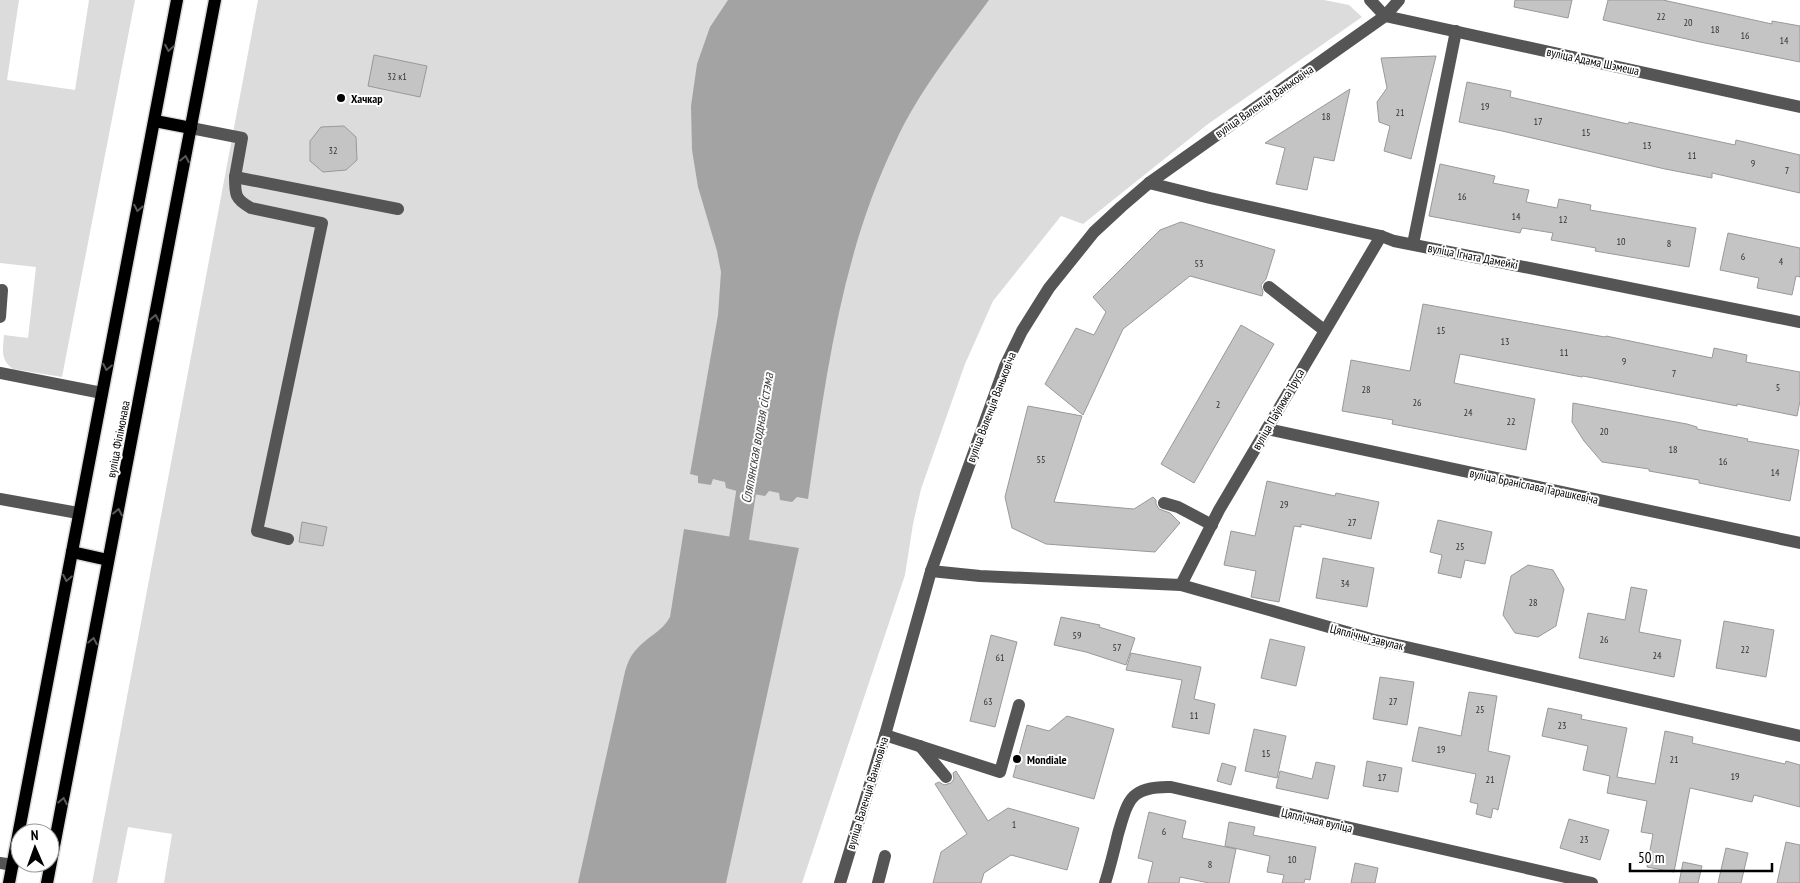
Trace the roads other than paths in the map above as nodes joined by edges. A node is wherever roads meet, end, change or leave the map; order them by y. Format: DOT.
graph roads {
  1 [pos="177,0"];
  2 [pos="215,0"];
  3 [pos="1370,0"];
  4 [pos="1399,0"];
  5 [pos="1385,16"];
  6 [pos="1456,31"];
  7 [pos="1800,106"];
  8 [pos="155,121"];
  9 [pos="191,128"];
  10 [pos="235,177"];
  11 [pos="1149,182"];
  12 [pos="398,209"];
  13 [pos="1381,236"];
  14 [pos="1413,244"];
  15 [pos="1269,287"];
  16 [pos="2,290"];
  17 [pos="0,317"];
  18 [pos="1800,322"];
  19 [pos="1324,330"];
  20 [pos="0,373"];
  21 [pos="102,393"];
  22 [pos="1267,428"];
  23 [pos="0,499"];
  24 [pos="1164,503"];
  25 [pos="78,513"];
  26 [pos="1212,525"];
  27 [pos="288,539"];
  28 [pos="1800,543"];
  29 [pos="72,552"];
  30 [pos="108,560"];
  31 [pos="931,570"];
  32 [pos="1181,585"];
  33 [pos="1019,705"];
  34 [pos="885,735"];
  35 [pos="1800,736"];
  36 [pos="920,746"];
  37 [pos="946,777"];
  38 [pos="885,856"];
  39 [pos="6,864"];
  40 [pos="9,883"];
  41 [pos="47,883"];
  42 [pos="840,883"];
  43 [pos="878,883"];
  44 [pos="1105,883"];
  45 [pos="1592,883"];
  1 -- 8 [label="main road, вуліца Філімонава, one-way"];
  2 -- 9 [label="main road, вуліца Філімонава"];
  3 -- 5 [label="street"];
  4 -- 5 [label="street, вуліца Валенція Ваньковіча"];
  5 -- 6 [label="street, вуліца Адама Шэмеша"];
  5 -- 11 [label="street, вуліца Валенція Ваньковіча"];
  6 -- 7 [label="street, вуліца Адама Шэмеша"];
  6 -- 14 [label="street"];
  8 -- 9 [label="main road"];
  8 -- 21 [label="main road, вуліца Філімонава, one-way"];
  9 -- 10 [label="street"];
  30 -- 9 [label="main road, вуліца Філімонава, one-way"];
  10 -- 12 [label="street"];
  10 -- 27 [label="street"];
  11 -- 13 [label="street, вуліца Ігната Дамейкі"];
  11 -- 31 [label="street, вуліца Валенція Ваньковіча"];
  13 -- 14 [label="street, вуліца Ігната Дамейкі"];
  13 -- 19 [label="street, вуліца Паўлюка Труса"];
  14 -- 18 [label="street, вуліца Ігната Дамейкі"];
  15 -- 19 [label="street"];
  16 -- 17 [label="street"];
  19 -- 22 [label="street, вуліца Паўлюка Труса"];
  20 -- 21 [label="street"];
  21 -- 25 [label="main road, вуліца Філімонава"];
  22 -- 26 [label="street, вуліца Паўлюка Труса"];
  22 -- 28 [label="street, вуліца Браніслава Тарашкевіча"];
  23 -- 25 [label="street"];
  24 -- 26 [label="street"];
  25 -- 29 [label="main road, вуліца Філімонава"];
  26 -- 32 [label="street, вуліца Паўлюка Труса"];
  29 -- 30 [label="main road"];
  29 -- 39 [label="main road, вуліца Філімонава, one-way"];
  41 -- 30 [label="main road, вуліца Філімонава, one-way"];
  31 -- 32 [label="street, Цяплічны завулак"];
  31 -- 34 [label="street, вуліца Валенція Ваньковіча"];
  32 -- 35 [label="street, Цяплічны завулак"];
  33 -- 36 [label="street"];
  34 -- 36 [label="street"];
  34 -- 42 [label="street, вуліца Валенція Ваньковіча"];
  36 -- 37 [label="street"];
  38 -- 43 [label="street"];
  39 -- 40 [label="main road, вуліца Філімонава"];
  44 -- 45 [label="street, Цяплічная вуліца"];
}
